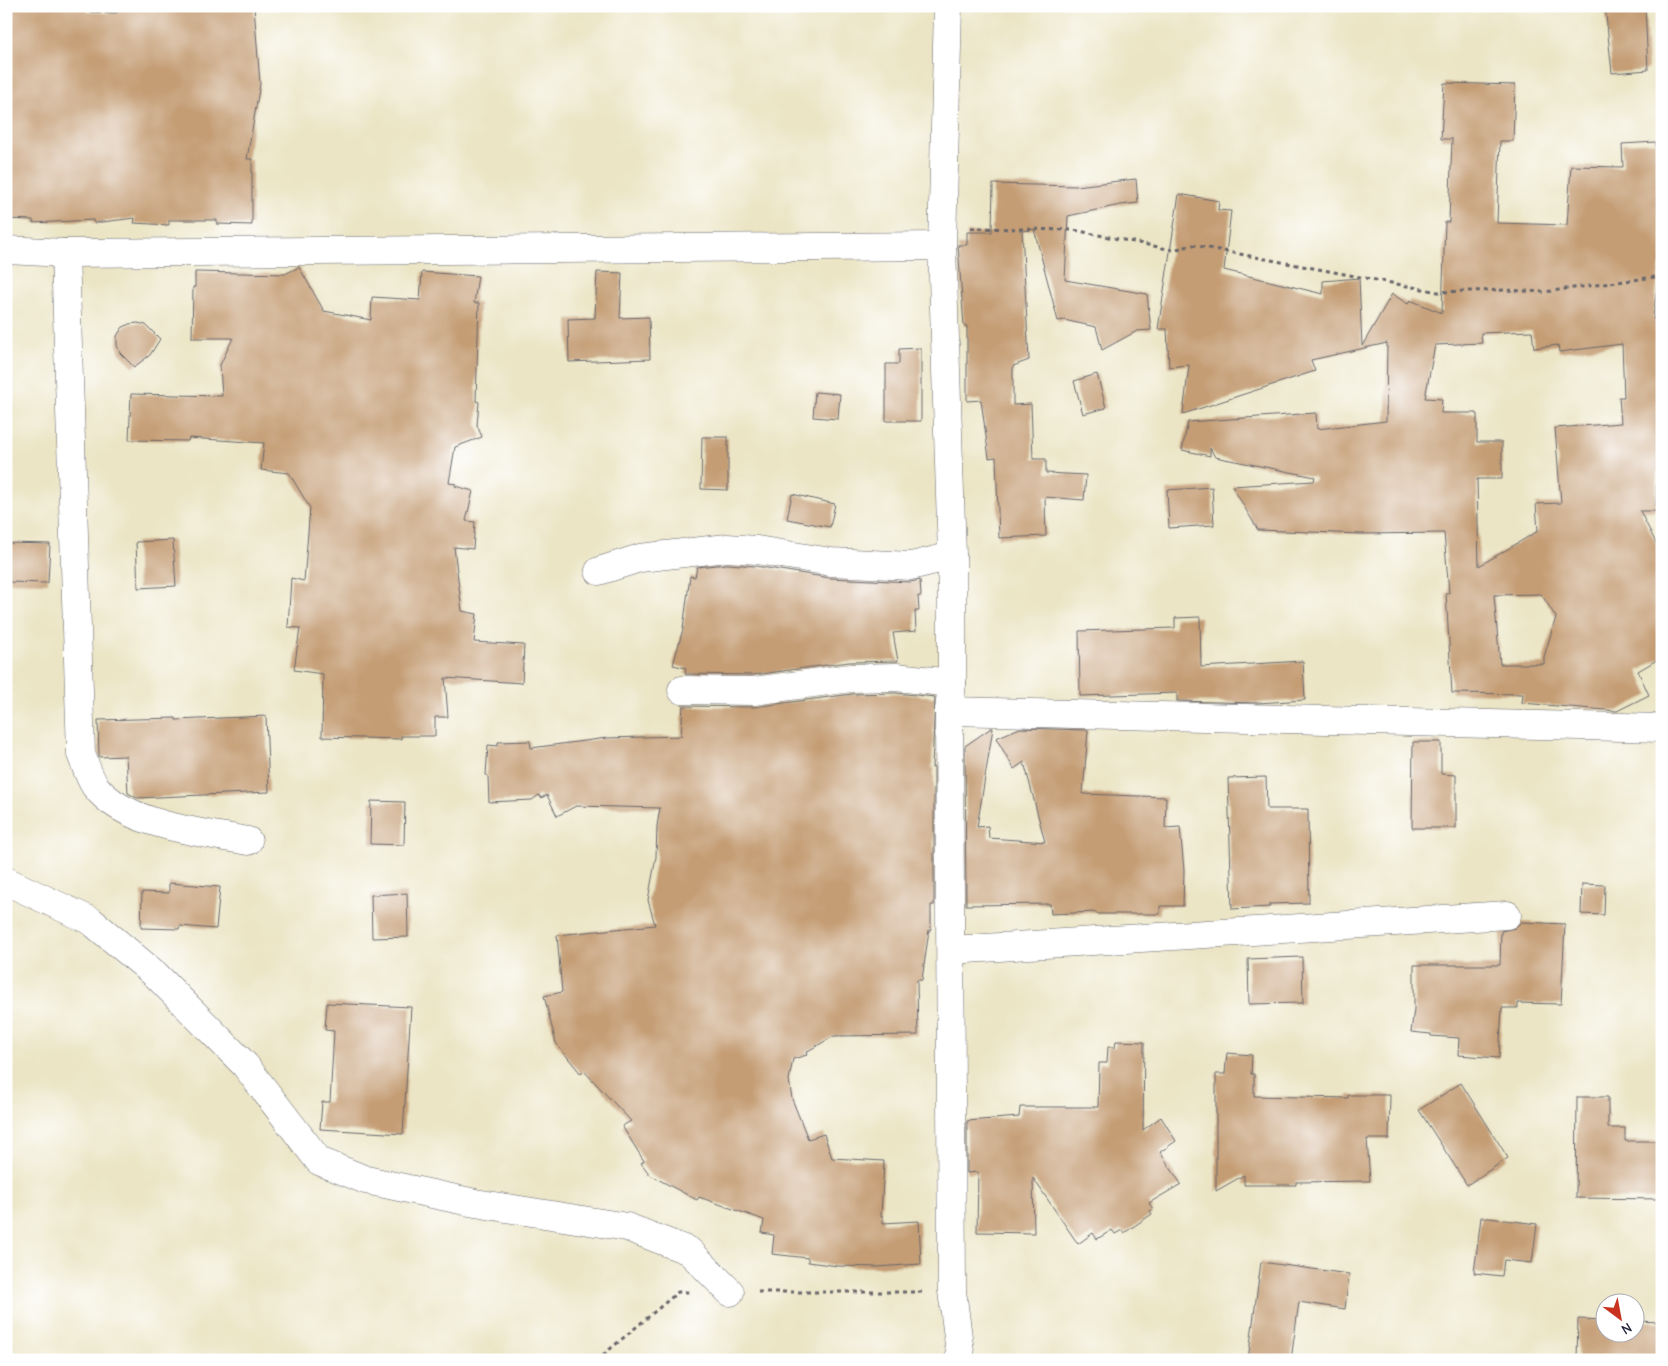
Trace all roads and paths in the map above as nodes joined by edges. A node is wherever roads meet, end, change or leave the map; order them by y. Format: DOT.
graph roads {
  1 [pos="948,6"];
  2 [pos="942,246"];
  3 [pos="6,250"];
  4 [pos="65,253"];
  5 [pos="1662,276"];
  6 [pos="952,556"];
  7 [pos="599,571"];
  8 [pos="952,684"];
  9 [pos="682,690"];
  10 [pos="949,711"];
  11 [pos="1662,728"];
  12 [pos="248,841"];
  13 [pos="6,881"];
  14 [pos="1508,915"];
  15 [pos="951,950"];
  16 [pos="730,1292"];
  17 [pos="952,1292"];
  18 [pos="597,1360"];
  19 [pos="961,1360"];
  1 -- 2 [label="street"];
  2 -- 4 [label="street"];
  2 -- 5 [label="path"];
  2 -- 6 [label="street"];
  3 -- 4 [label="street"];
  4 -- 12 [label="street"];
  6 -- 7 [label="street"];
  6 -- 8 [label="street"];
  8 -- 9 [label="street"];
  8 -- 10 [label="street"];
  10 -- 11 [label="street"];
  10 -- 15 [label="street"];
  13 -- 16 [label="street"];
  14 -- 15 [label="street"];
  15 -- 17 [label="street"];
  16 -- 17 [label="path"];
  16 -- 18 [label="path"];
  17 -- 19 [label="street"];
}
